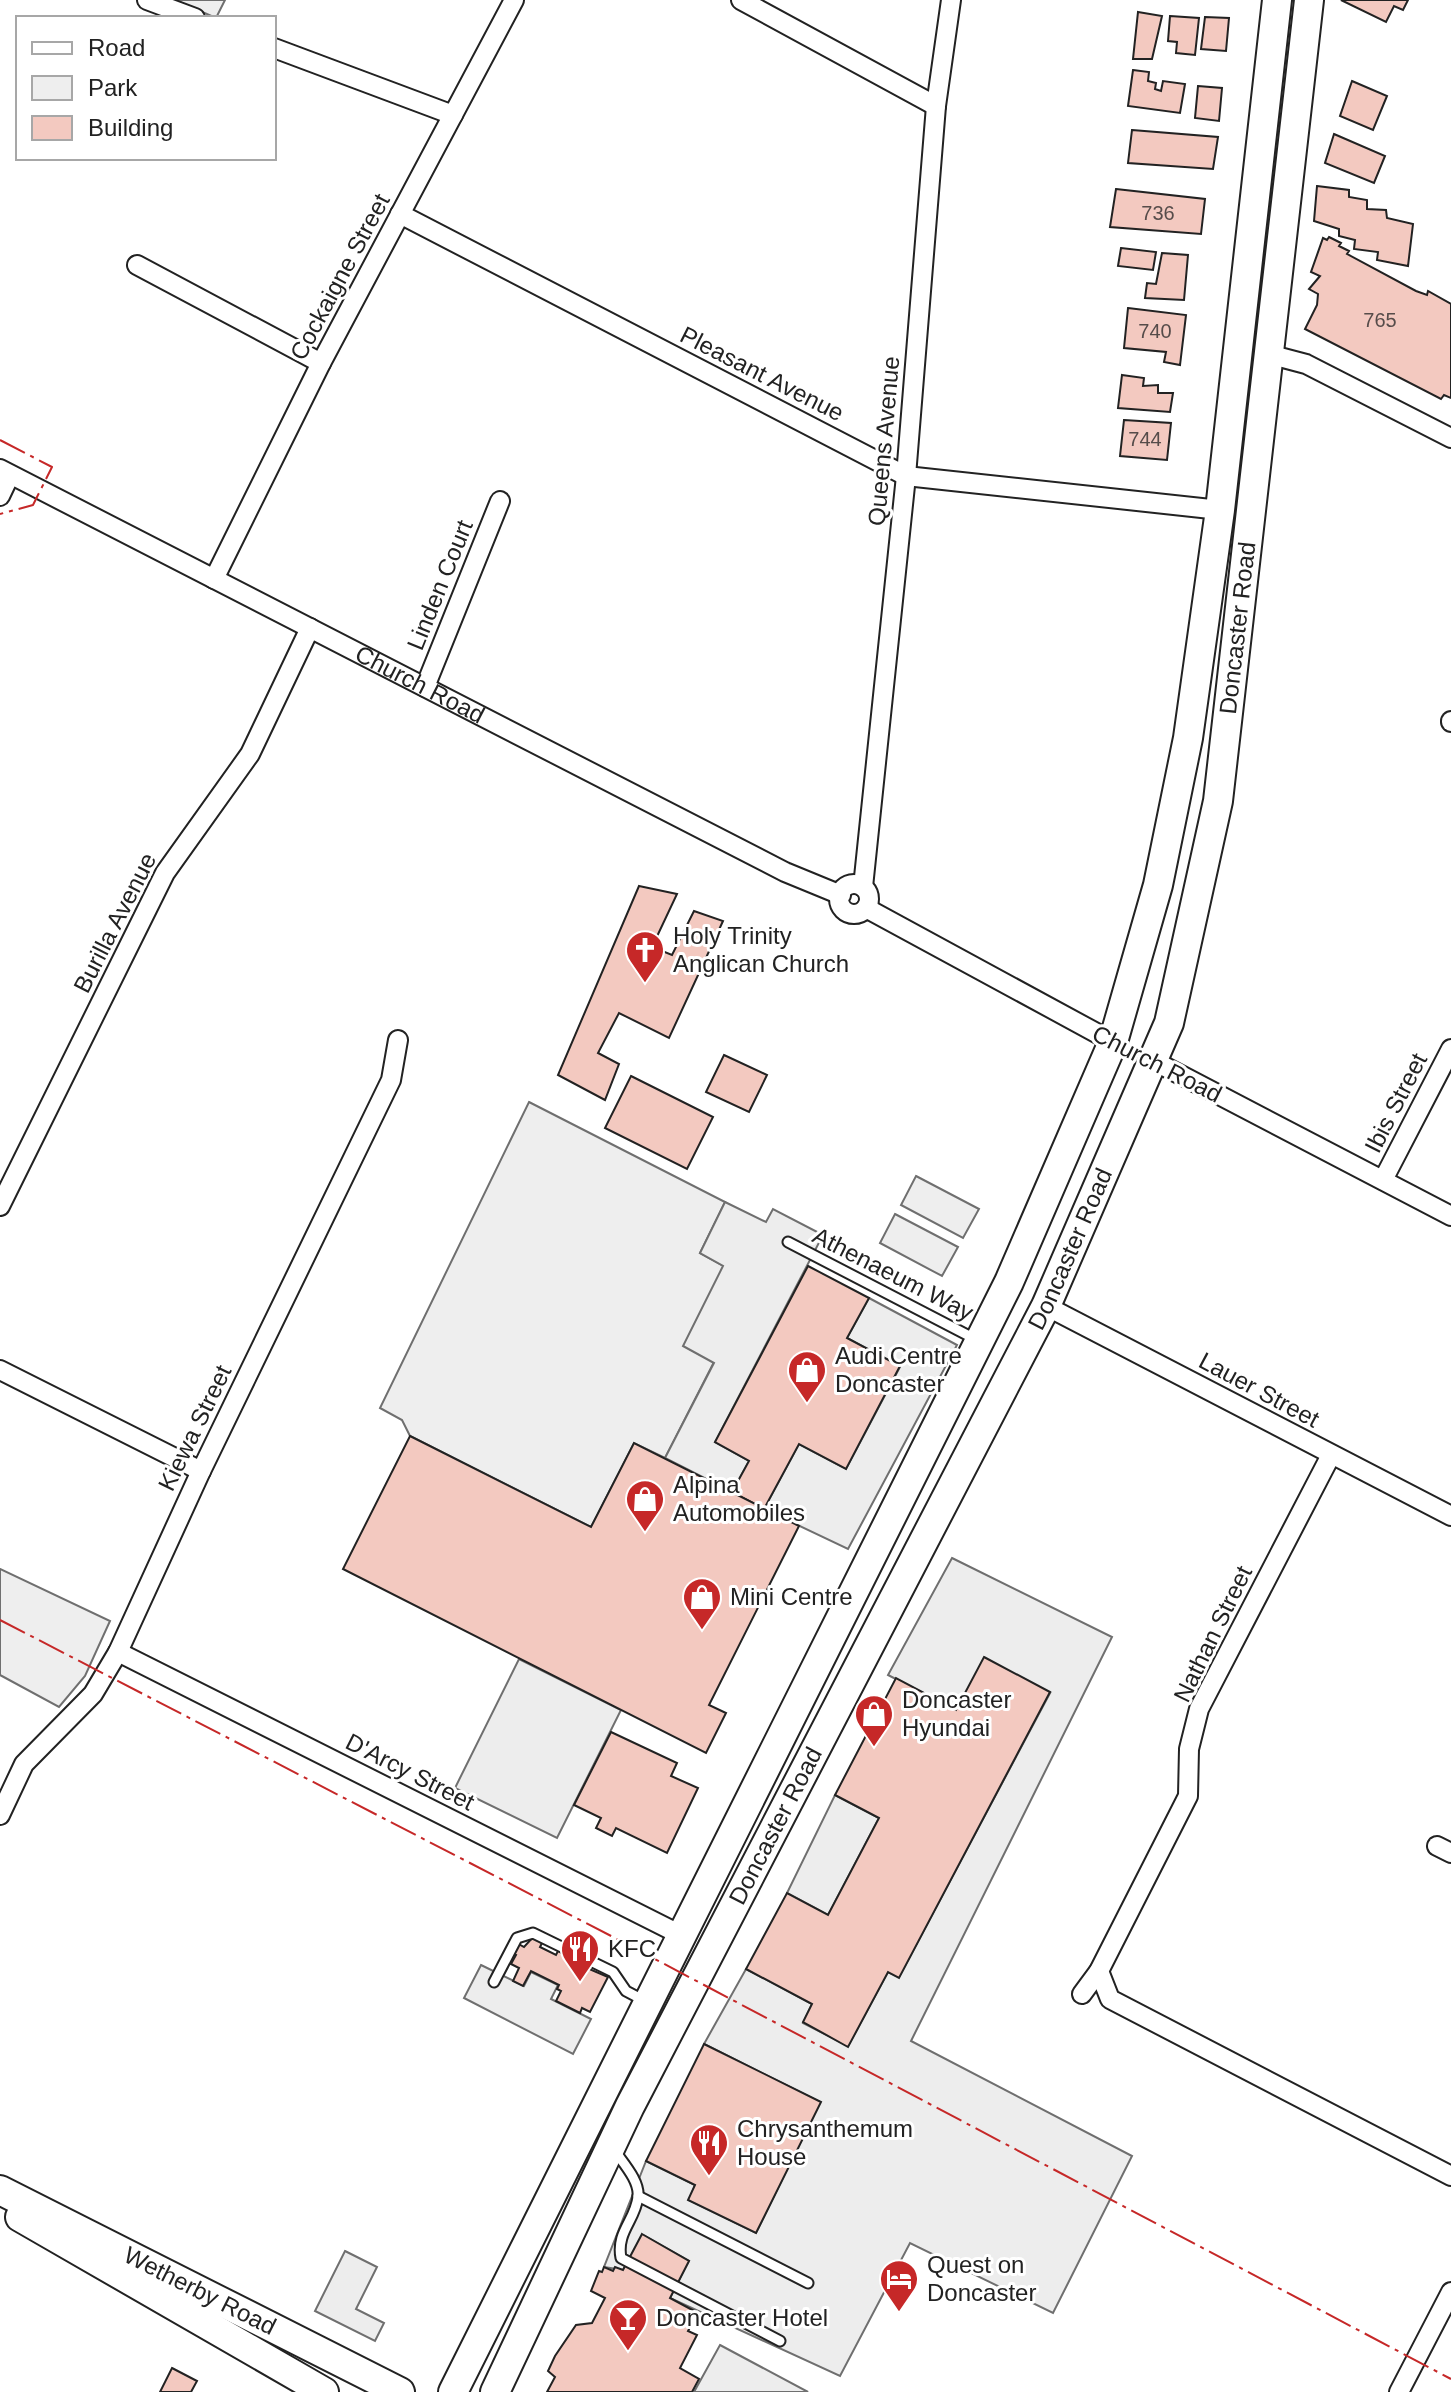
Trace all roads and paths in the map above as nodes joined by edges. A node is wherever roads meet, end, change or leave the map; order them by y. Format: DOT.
graph roads {
  1 [pos="147,0"];
  2 [pos="514,0"];
  3 [pos="741,0"];
  4 [pos="951,0"];
  5 [pos="1277,0"];
  6 [pos="1309,0"];
  7 [pos="190,16"];
  8 [pos="276,49"];
  9 [pos="936,106"];
  10 [pos="453,115"];
  11 [pos="400,214"];
  12 [pos="137,265"];
  13 [pos="1268,354"];
  14 [pos="321,363"];
  15 [pos="1451,438"];
  16 [pos="5,472"];
  17 [pos="906,476"];
  18 [pos="0,496"];
  19 [pos="500,501"];
  20 [pos="1220,510"];
  21 [pos="214,579"];
  22 [pos="310,628"];
  23 [pos="425,687"];
  24 [pos="863,887"];
  25 [pos="841,895"];
  26 [pos="866,908"];
  27 [pos="398,1040"];
  28 [pos="1113,1042"];
  29 [pos="1451,1049"];
  30 [pos="1154,1061"];
  31 [pos="1383,1180"];
  32 [pos="0,1206"];
  33 [pos="1451,1216"];
  34 [pos="788,1242"];
  35 [pos="1046,1306"];
  36 [pos="979,1342"];
  37 [pos="0,1370"];
  38 [pos="1331,1455"];
  39 [pos="201,1471"];
  40 [pos="896,1508"];
  41 [pos="1451,1516"];
  42 [pos="934,1527"];
  43 [pos="118,1652"];
  44 [pos="0,1815"];
  45 [pos="681,1935"];
  46 [pos="1099,1971"];
  47 [pos="494,1982"];
  48 [pos="1082,1994"];
  49 [pos="647,2002"];
  50 [pos="598,2099"];
  51 [pos="627,2113"];
  52 [pos="611,2146"];
  53 [pos="1451,2176"];
  54 [pos="0,2190"];
  55 [pos="638,2196"];
  56 [pos="0,2205"];
  57 [pos="808,2283"];
  58 [pos="1451,2292"];
  59 [pos="780,2341"];
  60 [pos="324,2392"];
  61 [pos="400,2392"];
  62 [pos="453,2392"];
  63 [pos="495,2392"];
  64 [pos="1399,2392"];
  1 -- 7 [label="street"];
  2 -- 10 [label="street, Cockaigne Street"];
  3 -- 9 [label="street"];
  4 -- 9 [label="street, Queens Avenue"];
  5 -- 20 [label="main road, Doncaster Road"];
  6 -- 13 [label="main road, Doncaster Road"];
  8 -- 10 [label="street"];
  9 -- 17 [label="street, Queens Avenue"];
  10 -- 11 [label="street, Cockaigne Street"];
  11 -- 14 [label="street, Cockaigne Street"];
  11 -- 17 [label="street, Pleasant Avenue"];
  12 -- 14 [label="street"];
  13 -- 15 [label="street"];
  13 -- 30 [label="main road, Doncaster Road"];
  14 -- 21 [label="street, Cockaigne Street"];
  16 -- 18 [label="street"];
  16 -- 21 [label="street, Church Road"];
  17 -- 20 [label="street, Pleasant Avenue"];
  17 -- 24 [label="street, Queens Avenue"];
  19 -- 23 [label="street, Linden Court"];
  20 -- 28 [label="main road, Doncaster Road"];
  21 -- 22 [label="street, Church Road"];
  22 -- 23 [label="street, Church Road"];
  22 -- 32 [label="street, Burilla Avenue"];
  23 -- 25 [label="street, Church Road"];
  24 -- 25 [label="street"];
  24 -- 26 [label="street"];
  25 -- 26 [label="street"];
  26 -- 28 [label="street, Church Road"];
  27 -- 39 [label="street, Kiewa Street"];
  28 -- 30 [label="main road, Church Road"];
  28 -- 36 [label="main road, Doncaster Road"];
  29 -- 31 [label="street, Ibis Street"];
  30 -- 31 [label="street, Church Road"];
  30 -- 35 [label="main road, Doncaster Road"];
  31 -- 33 [label="street, Church Road"];
  34 -- 36 [label="lane, Athenaeum Way"];
  35 -- 38 [label="street, Lauer Street"];
  35 -- 42 [label="main road, Doncaster Road"];
  36 -- 40 [label="main road, Doncaster Road"];
  37 -- 39 [label="street"];
  38 -- 41 [label="street, Lauer Street"];
  38 -- 46 [label="street, Nathan Street"];
  39 -- 43 [label="street, Kiewa Street"];
  40 -- 42 [label="main road"];
  40 -- 45 [label="main road, Doncaster Road"];
  42 -- 51 [label="main road, Doncaster Road"];
  43 -- 44 [label="street, Kiewa Street"];
  43 -- 45 [label="street, D'Arcy Street"];
  45 -- 49 [label="main road, Doncaster Road"];
  46 -- 48 [label="street, Nathan Street"];
  46 -- 53 [label="street"];
  47 -- 49 [label="lane"];
  49 -- 50 [label="main road, Doncaster Road"];
  50 -- 51 [label="main road"];
  50 -- 62 [label="main road, Doncaster Road"];
  51 -- 52 [label="main road, Doncaster Road"];
  52 -- 55 [label="lane"];
  52 -- 63 [label="main road, Doncaster Road"];
  54 -- 61 [label="main road, Wetherby Road"];
  55 -- 57 [label="lane"];
  55 -- 59 [label="lane"];
  56 -- 60 [label="main road, Wetherby Road"];
  58 -- 64 [label="street"];
}
